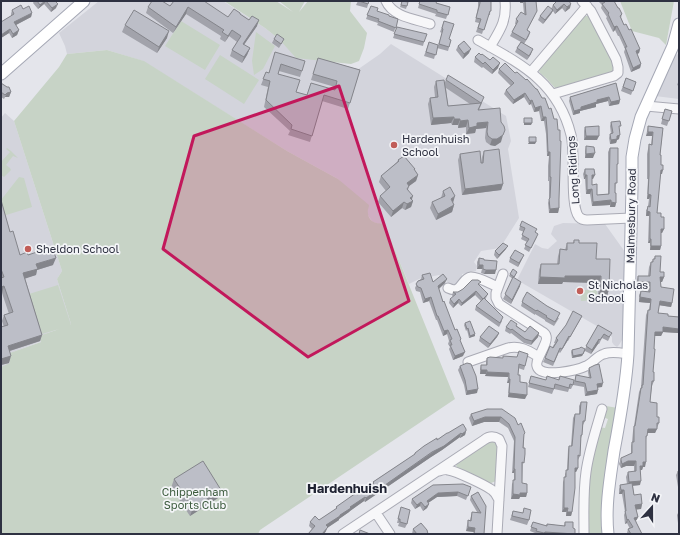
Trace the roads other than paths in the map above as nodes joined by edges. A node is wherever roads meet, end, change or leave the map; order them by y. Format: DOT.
graph roads {
  1 [pos="84,1"];
  2 [pos="386,1"];
  3 [pos="505,1"];
  4 [pos="584,4"];
  5 [pos="430,24"];
  6 [pos="679,24"];
  7 [pos="478,40"];
  8 [pos="490,47"];
  9 [pos="676,47"];
  10 [pos="531,72"];
  11 [pos="1,74"];
  12 [pos="553,94"];
  13 [pos="646,106"];
  14 [pos="679,109"];
  15 [pos="631,218"];
  16 [pos="503,274"];
  17 [pos="498,287"];
  18 [pos="448,288"];
  19 [pos="628,354"];
  20 [pos="539,357"];
  21 [pos="468,362"];
  22 [pos="602,409"];
  23 [pos="438,471"];
  24 [pos="499,500"];
  25 [pos="376,513"];
  26 [pos="343,534"];
  27 [pos="390,534"];
  28 [pos="497,534"];
  29 [pos="584,534"];
  30 [pos="608,534"];
  1 -- 11 [label="main road"];
  2 -- 5 [label="street"];
  3 -- 8 [label="street"];
  4 -- 10 [label="street"];
  4 -- 12 [label="street"];
  6 -- 9 [label="main road, Malmesbury Road"];
  7 -- 8 [label="street, Long Ridings"];
  8 -- 10 [label="street, Long Ridings"];
  9 -- 13 [label="main road, Malmesbury Road"];
  10 -- 12 [label="street, Long Ridings"];
  12 -- 15 [label="street, Long Ridings"];
  13 -- 14 [label="street"];
  13 -- 15 [label="main road, Malmesbury Road"];
  15 -- 19 [label="main road, Malmesbury Road"];
  16 -- 17 [label="street"];
  17 -- 18 [label="street"];
  17 -- 20 [label="street"];
  19 -- 20 [label="street"];
  19 -- 30 [label="main road, Malmesbury Road"];
  20 -- 21 [label="street"];
  22 -- 29 [label="street"];
  23 -- 24 [label="street"];
  23 -- 24 [label="street"];
  23 -- 25 [label="street"];
  24 -- 28 [label="street"];
  25 -- 26 [label="street"];
  25 -- 27 [label="street"];
}
